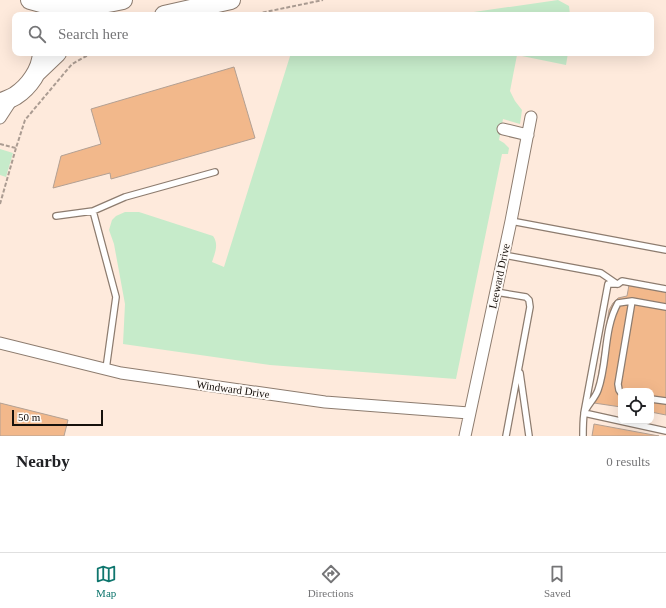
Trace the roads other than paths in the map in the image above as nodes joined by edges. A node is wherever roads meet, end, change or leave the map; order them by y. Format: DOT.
graph roads {
  1 [pos="21,0"];
  2 [pos="30,0"];
  3 [pos="123,0"];
  4 [pos="231,0"];
  5 [pos="32,12"];
  6 [pos="177,12"];
  7 [pos="42,56"];
  8 [pos="54,56"];
  9 [pos="35,74"];
  10 [pos="7,99"];
  11 [pos="532,117"];
  12 [pos="0,118"];
  13 [pos="503,129"];
  14 [pos="528,135"];
  15 [pos="215,172"];
  16 [pos="93,211"];
  17 [pos="56,216"];
  18 [pos="511,221"];
  19 [pos="666,250"];
  20 [pos="504,255"];
  21 [pos="618,284"];
  22 [pos="666,289"];
  23 [pos="496,292"];
  24 [pos="632,301"];
  25 [pos="666,306"];
  26 [pos="0,344"];
  27 [pos="519,366"];
  28 [pos="106,369"];
  29 [pos="619,388"];
  30 [pos="654,399"];
  31 [pos="666,401"];
  32 [pos="469,413"];
  33 [pos="584,413"];
  34 [pos="666,431"];
  35 [pos="465,436"];
  36 [pos="506,436"];
  37 [pos="529,436"];
  38 [pos="583,436"];
  1 -- 5 [label="highway"];
  2 -- 3 [label="highway"];
  4 -- 6 [label="highway"];
  7 -- 9 [label="highway"];
  8 -- 9 [label="highway"];
  9 -- 10 [label="highway"];
  10 -- 12 [label="street"];
  11 -- 14 [label="street, Leeward Drive"];
  13 -- 14 [label="street"];
  14 -- 18 [label="street, Leeward Drive"];
  15 -- 16 [label="lane"];
  16 -- 17 [label="lane"];
  16 -- 28 [label="lane"];
  18 -- 19 [label="lane"];
  18 -- 20 [label="street, Leeward Drive"];
  20 -- 21 [label="lane"];
  20 -- 23 [label="street, Leeward Drive"];
  21 -- 22 [label="lane"];
  21 -- 33 [label="lane"];
  23 -- 27 [label="lane"];
  23 -- 32 [label="street, Leeward Drive"];
  24 -- 25 [label="lane"];
  24 -- 29 [label="lane"];
  24 -- 33 [label="lane"];
  26 -- 28 [label="street, Windward Drive"];
  27 -- 36 [label="lane"];
  27 -- 37 [label="lane"];
  28 -- 32 [label="street, Windward Drive"];
  30 -- 31 [label="lane"];
  32 -- 35 [label="street, Leeward Drive"];
  33 -- 34 [label="lane"];
  33 -- 38 [label="lane"];
}
